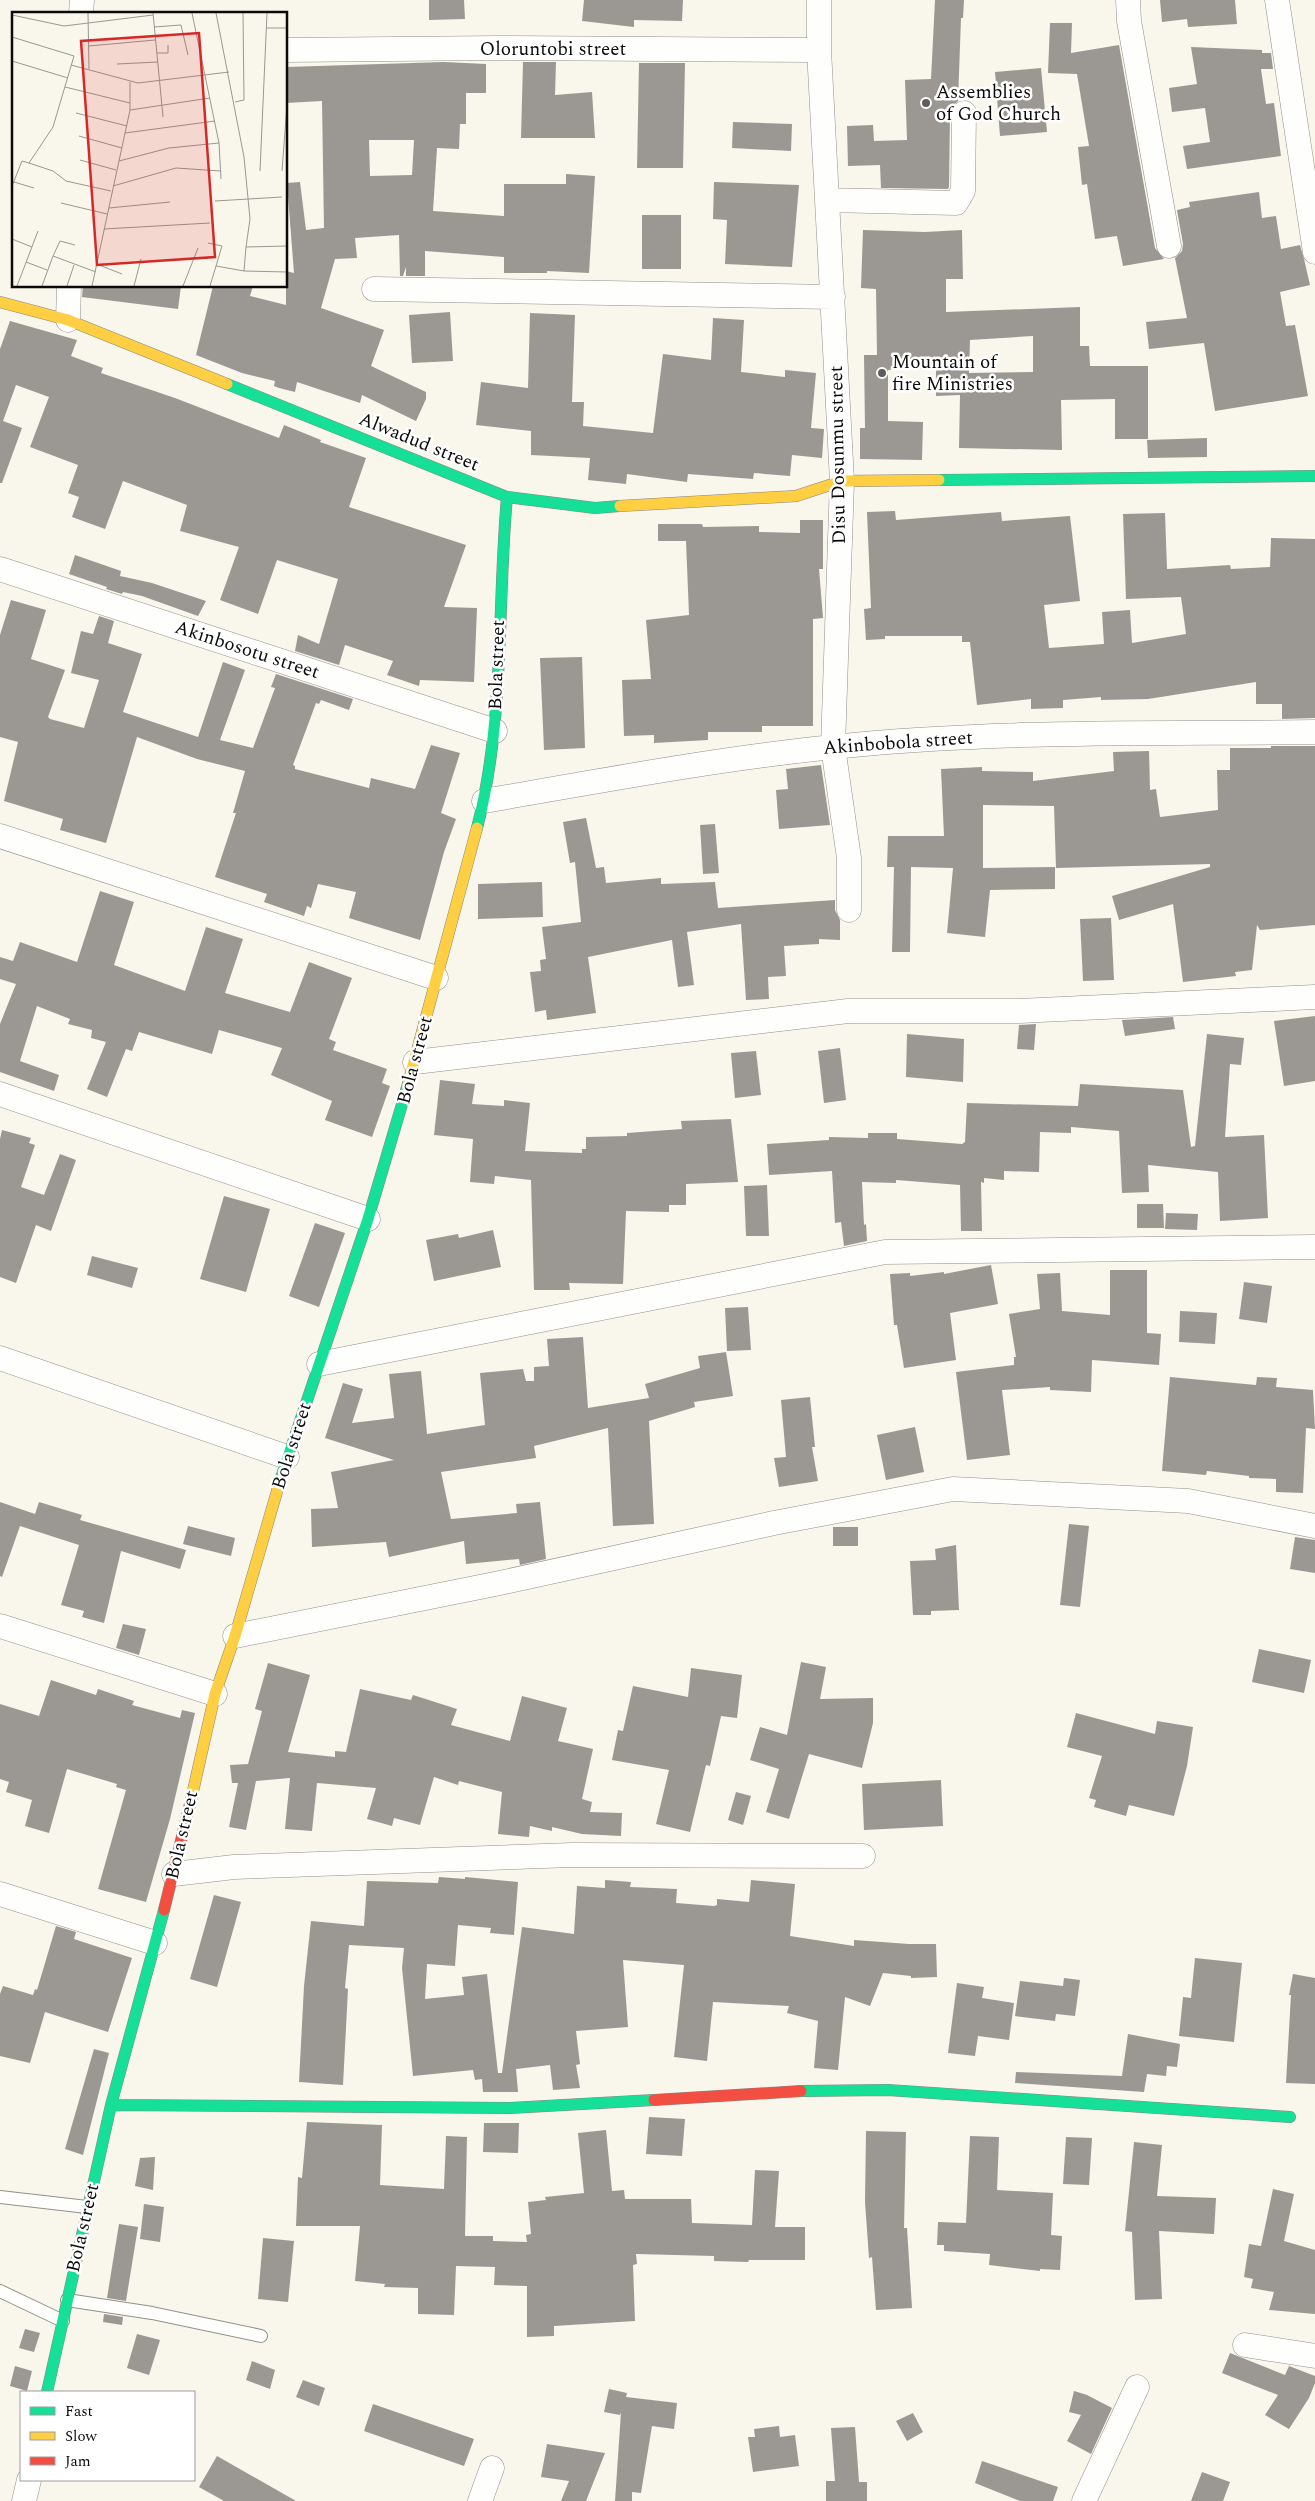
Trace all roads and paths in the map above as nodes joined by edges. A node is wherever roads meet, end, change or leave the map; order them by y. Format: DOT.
graph roads {
  1 [pos="819,0"];
  2 [pos="1128,0"];
  3 [pos="1277,0"];
  4 [pos="288,50"];
  5 [pos="819,50"];
  6 [pos="964,113"];
  7 [pos="827,200"];
  8 [pos="1169,246"];
  9 [pos="1315,252"];
  10 [pos="69,288"];
  11 [pos="374,289"];
  12 [pos="833,297"];
  13 [pos="0,302"];
  14 [pos="68,320"];
  15 [pos="1315,476"];
  16 [pos="842,482"];
  17 [pos="507,497"];
  18 [pos="0,569"];
  19 [pos="495,731"];
  20 [pos="1315,732"];
  21 [pos="833,747"];
  22 [pos="484,801"];
  23 [pos="0,836"];
  24 [pos="849,910"];
  25 [pos="436,978"];
  26 [pos="1315,997"];
  27 [pos="415,1062"];
  28 [pos="0,1094"];
  29 [pos="368,1219"];
  30 [pos="1315,1247"];
  31 [pos="0,1358"];
  32 [pos="320,1364"];
  33 [pos="288,1457"];
  34 [pos="1315,1526"];
  35 [pos="0,1626"];
  36 [pos="235,1636"];
  37 [pos="215,1694"];
  38 [pos="863,1856"];
  39 [pos="174,1874"];
  40 [pos="0,1894"];
  41 [pos="156,1943"];
  42 [pos="111,2105"];
  43 [pos="1290,2117"];
  44 [pos="0,2197"];
  45 [pos="88,2207"];
  46 [pos="0,2291"];
  47 [pos="67,2300"];
  48 [pos="63,2321"];
  49 [pos="261,2336"];
  50 [pos="1245,2345"];
  51 [pos="1315,2356"];
  52 [pos="1137,2387"];
  53 [pos="47,2391"];
  54 [pos="492,2468"];
  55 [pos="480,2501"];
  56 [pos="1084,2501"];
  1 -- 5 [label="street, Disu Dosunmu street"];
  2 -- 8 [label="street"];
  3 -- 9 [label="street"];
  4 -- 5 [label="street, Oloruntobi street"];
  5 -- 7 [label="street, Disu Dosunmu street"];
  6 -- 7 [label="street"];
  7 -- 12 [label="street, Disu Dosunmu street"];
  10 -- 14 [label="street"];
  11 -- 12 [label="street"];
  12 -- 16 [label="street, Disu Dosunmu street"];
  13 -- 14 [label="street, Alwadud street"];
  14 -- 17 [label="street, Alwadud street"];
  15 -- 16 [label="street, Alwadud street"];
  16 -- 17 [label="street, Alwadud street"];
  16 -- 21 [label="street, Disu Dosunmu street"];
  17 -- 19 [label="street, Bola street"];
  18 -- 19 [label="street, Akinbosotu street"];
  19 -- 22 [label="street, Bola street"];
  20 -- 21 [label="street, Akinbobola street"];
  21 -- 22 [label="street, Akinbobola street"];
  21 -- 24 [label="street, Disu Dosunmu street"];
  22 -- 25 [label="street, Bola street"];
  23 -- 25 [label="street"];
  25 -- 27 [label="street, Bola street"];
  26 -- 27 [label="street"];
  27 -- 29 [label="street, Bola street"];
  28 -- 29 [label="street"];
  29 -- 32 [label="street, Bola street"];
  30 -- 32 [label="street"];
  31 -- 33 [label="street"];
  32 -- 33 [label="street, Bola street"];
  33 -- 36 [label="street, Bola street"];
  34 -- 36 [label="street"];
  35 -- 37 [label="street"];
  36 -- 37 [label="street, Bola street"];
  37 -- 39 [label="street, Bola street"];
  38 -- 39 [label="street"];
  39 -- 41 [label="street, Bola street"];
  40 -- 41 [label="street"];
  41 -- 42 [label="street, Bola street"];
  42 -- 43 [label="street"];
  42 -- 45 [label="street, Bola street"];
  44 -- 45 [label="lane"];
  45 -- 47 [label="street, Bola street"];
  46 -- 48 [label="lane"];
  47 -- 48 [label="street, Bola street"];
  47 -- 49 [label="lane"];
  48 -- 53 [label="street, Bola street"];
  50 -- 51 [label="street"];
  52 -- 56 [label="street"];
  54 -- 55 [label="street"];
}
